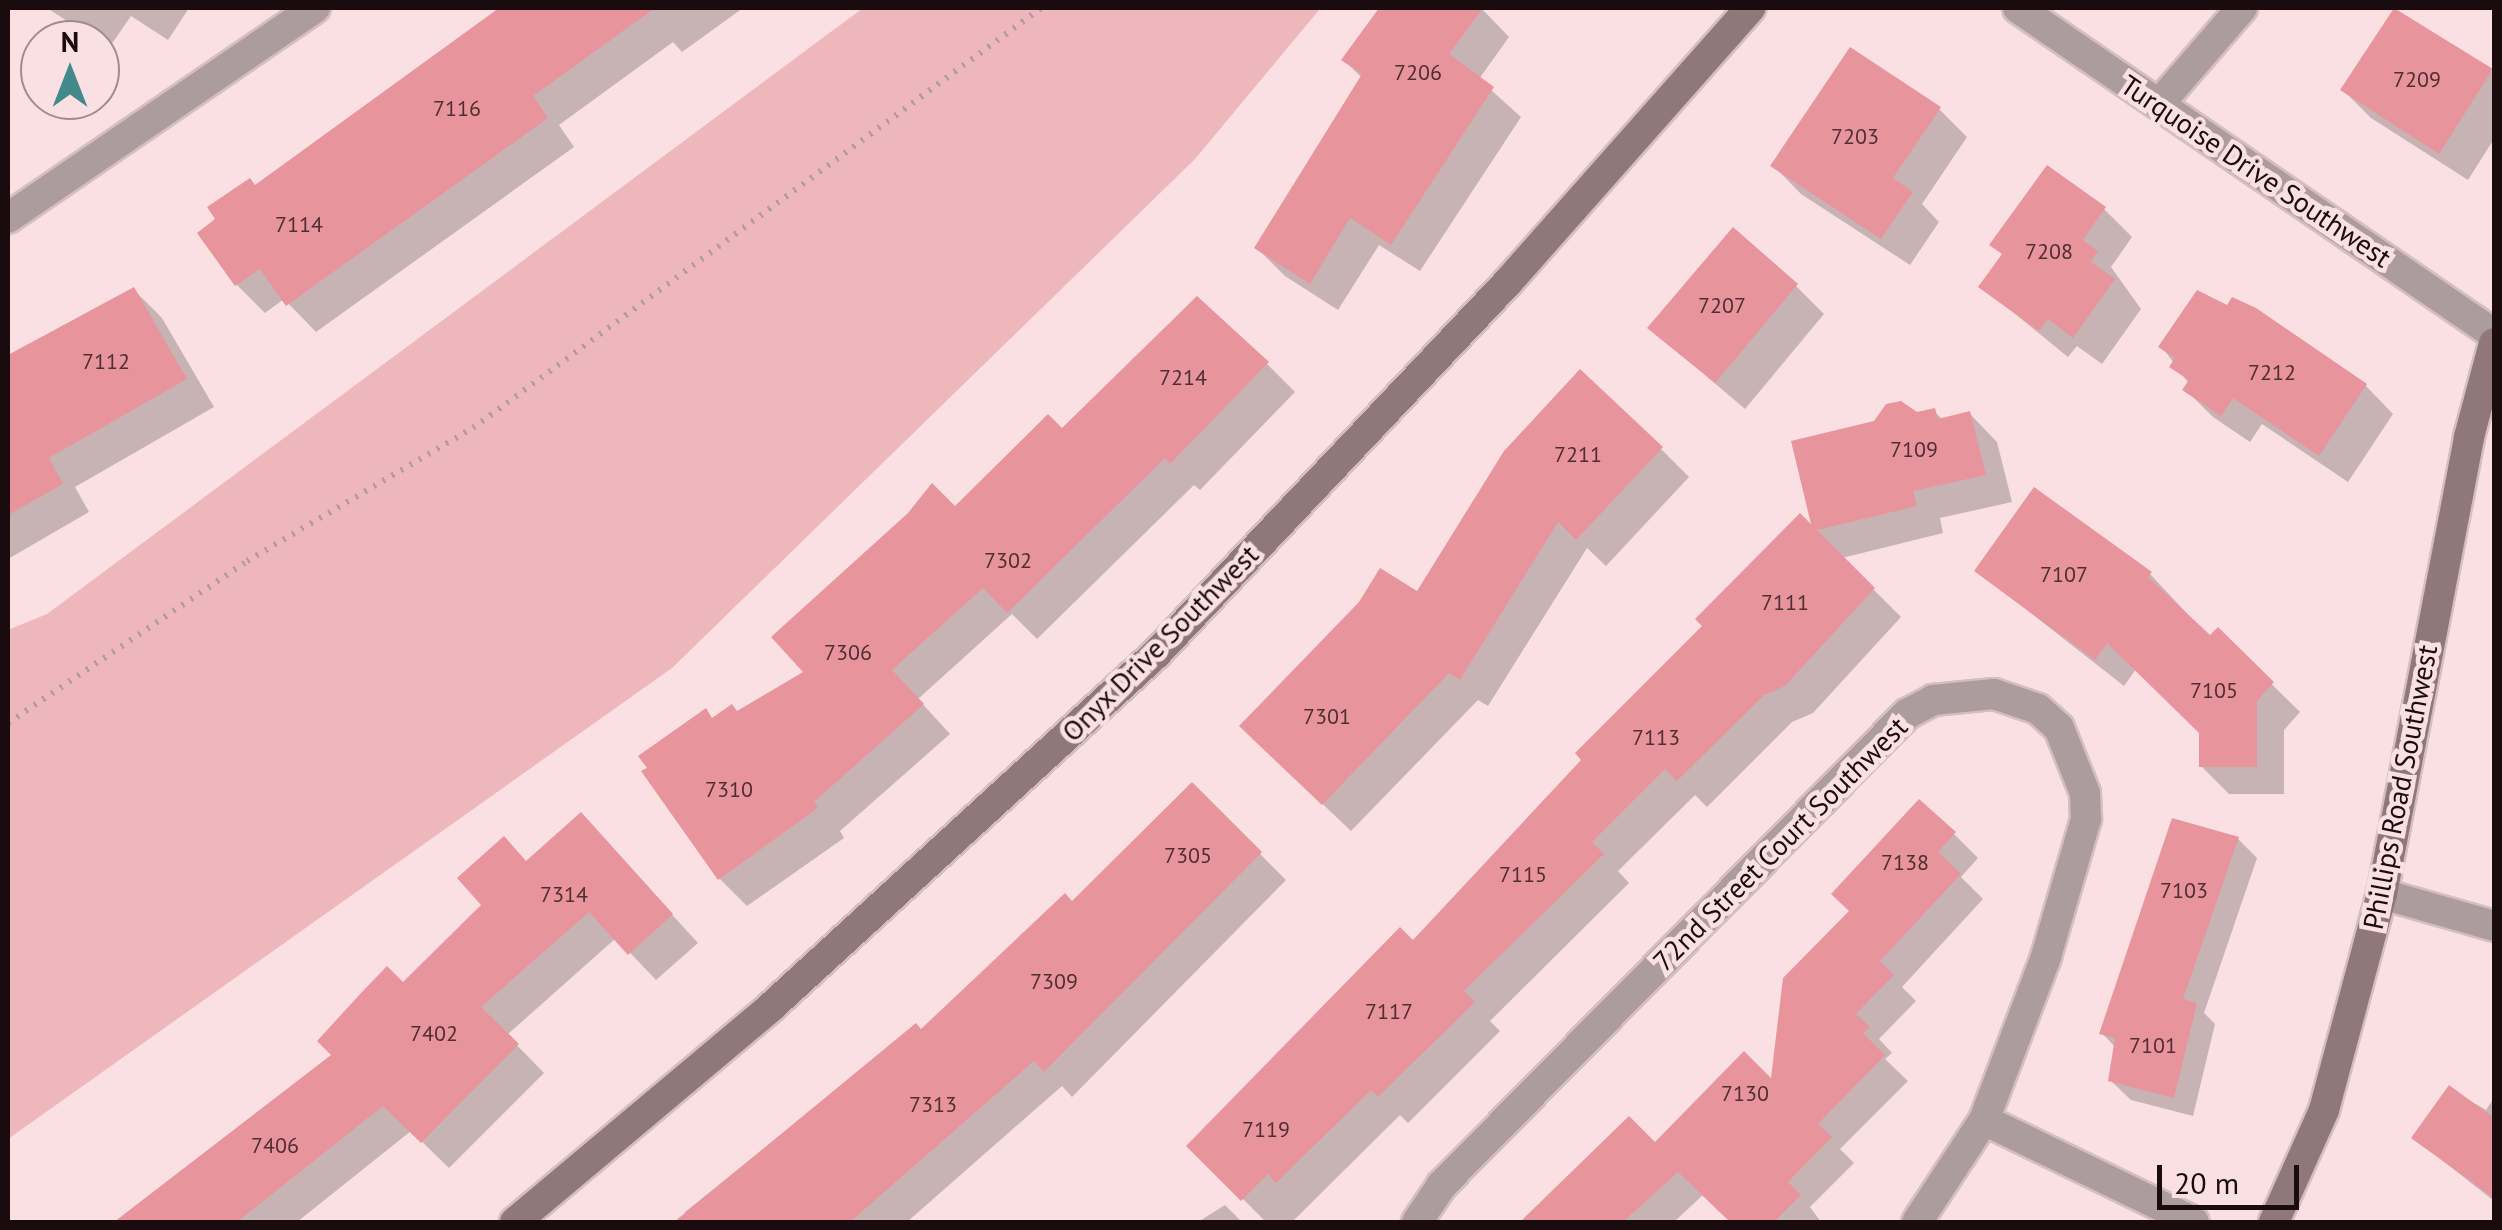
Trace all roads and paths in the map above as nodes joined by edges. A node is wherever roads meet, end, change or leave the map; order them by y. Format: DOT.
graph roads {
  1 [pos="315,8"];
  2 [pos="1041,8"];
  3 [pos="1750,8"];
  4 [pos="2018,8"];
  5 [pos="2242,8"];
  6 [pos="2159,104"];
  7 [pos="8,218"];
  8 [pos="2494,334"];
  9 [pos="2494,343"];
  10 [pos="8,723"];
  11 [pos="2382,894"];
  12 [pos="2494,926"];
  13 [pos="1984,1120"];
  14 [pos="516,1222"];
  15 [pos="1418,1222"];
  16 [pos="1917,1222"];
  17 [pos="2194,1222"];
  18 [pos="2274,1222"];
  1 -- 7 [label="street"];
  2 -- 10 [label="path"];
  3 -- 14 [label="street, Onyx Drive Southwest"];
  4 -- 6 [label="street, Turquoise Drive Southwest"];
  5 -- 6 [label="street"];
  6 -- 8 [label="street, Turquoise Drive Southwest"];
  9 -- 11 [label="street, Phillips Road Southwest"];
  11 -- 12 [label="street"];
  11 -- 18 [label="street, Phillips Road Southwest"];
  13 -- 15 [label="street, 72nd Street Court Southwest"];
  13 -- 16 [label="street, 72nd Street Court Southwest"];
  13 -- 17 [label="street"];
}
